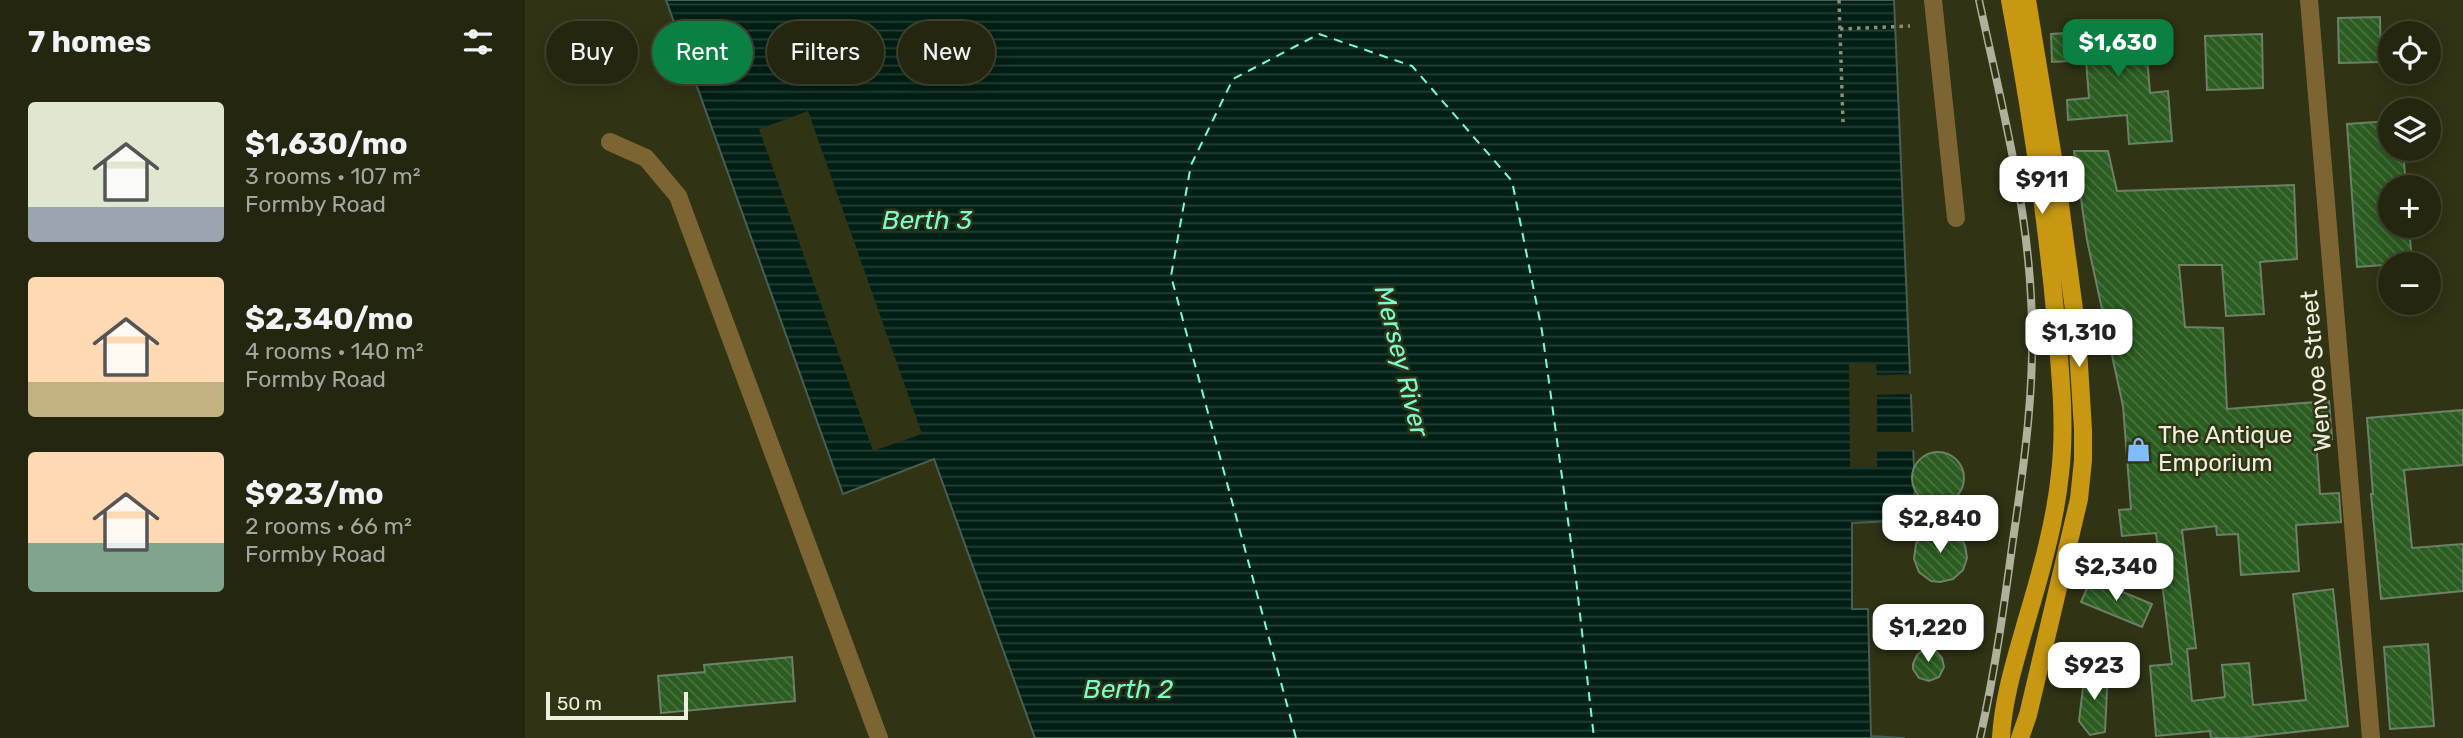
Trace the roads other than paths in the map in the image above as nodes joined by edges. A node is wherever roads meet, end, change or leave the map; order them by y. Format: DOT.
graph roads {
  1 [pos="1933,0"];
  2 [pos="2010,0"];
  3 [pos="2027,0"];
  4 [pos="2309,0"];
  5 [pos="610,142"];
  6 [pos="1956,218"];
  7 [pos="879,738"];
  8 [pos="2001,738"];
  9 [pos="2020,738"];
  10 [pos="2371,738"];
  1 -- 6 [label="street"];
  2 -- 8 [label="main road"];
  3 -- 9 [label="main road"];
  4 -- 10 [label="street, Wenvoe Street"];
  5 -- 7 [label="street"];
}
